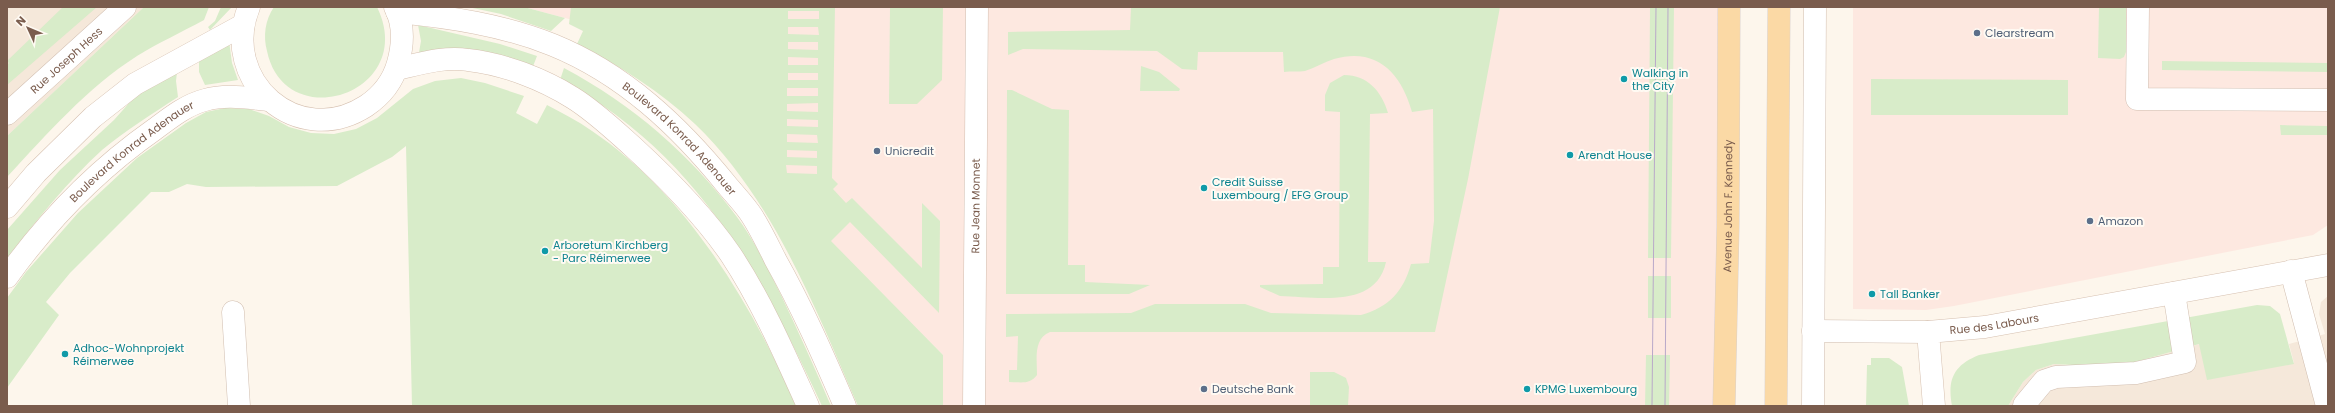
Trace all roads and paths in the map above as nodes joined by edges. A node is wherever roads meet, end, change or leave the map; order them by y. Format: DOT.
graph roads {
  1 [pos="125,7"];
  2 [pos="977,7"];
  3 [pos="1729,7"];
  4 [pos="1779,7"];
  5 [pos="1816,7"];
  6 [pos="2138,7"];
  7 [pos="396,9"];
  8 [pos="246,16"];
  9 [pos="397,69"];
  10 [pos="269,100"];
  11 [pos="2328,100"];
  12 [pos="7,114"];
  13 [pos="7,207"];
  14 [pos="2328,265"];
  15 [pos="2291,271"];
  16 [pos="7,277"];
  17 [pos="2174,293"];
  18 [pos="233,312"];
  19 [pos="1813,331"];
  20 [pos="1928,332"];
  21 [pos="2024,405"];
  22 [pos="240,406"];
  23 [pos="808,406"];
  24 [pos="845,406"];
  25 [pos="974,406"];
  26 [pos="1724,406"];
  27 [pos="1776,406"];
  28 [pos="1813,406"];
  29 [pos="1934,406"];
  30 [pos="2328,406"];
  1 -- 12 [label="main road, Rue Joseph Hess"];
  2 -- 25 [label="main road, Rue Jean Monnet"];
  3 -- 26 [label="main road, Avenue John F. Kennedy"];
  4 -- 27 [label="main road"];
  5 -- 19 [label="main road"];
  6 -- 11 [label="main road"];
  7 -- 9 [label="main road, Boulevard Konrad Adenauer"];
  7 -- 24 [label="main road, Boulevard Konrad Adenauer"];
  8 -- 10 [label="main road, Boulevard Konrad Adenauer"];
  8 -- 13 [label="main road, Boulevard Konrad Adenauer"];
  9 -- 10 [label="main road, Boulevard Konrad Adenauer"];
  9 -- 23 [label="main road"];
  10 -- 16 [label="main road, Boulevard Konrad Adenauer"];
  14 -- 15 [label="main road, Rue des Labours"];
  15 -- 17 [label="main road, Rue des Labours"];
  15 -- 30 [label="main road"];
  17 -- 20 [label="main road, Rue des Labours"];
  17 -- 21 [label="main road"];
  18 -- 22 [label="main road"];
  19 -- 20 [label="main road, Rue des Labours"];
  19 -- 28 [label="main road"];
  20 -- 29 [label="main road"];
}
